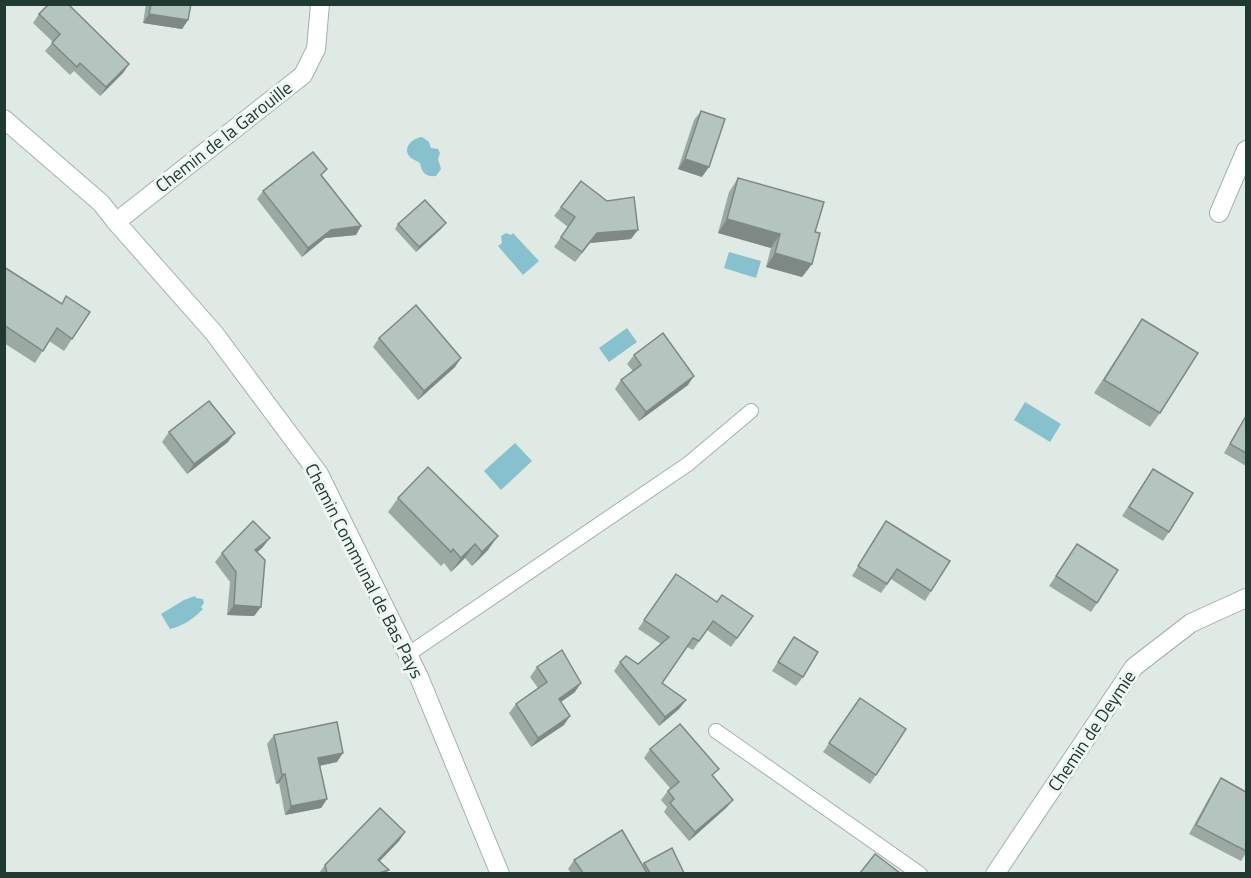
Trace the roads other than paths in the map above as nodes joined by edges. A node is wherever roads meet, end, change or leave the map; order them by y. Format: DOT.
graph roads {
  1 [pos="320,4"];
  2 [pos="4,119"];
  3 [pos="1246,150"];
  4 [pos="1219,213"];
  5 [pos="116,222"];
  6 [pos="751,411"];
  7 [pos="1246,598"];
  8 [pos="408,654"];
  9 [pos="716,731"];
  10 [pos="500,873"];
  11 [pos="920,873"];
  12 [pos="995,873"];
  1 -- 5 [label="street, Chemin de la Garouille"];
  2 -- 5 [label="street, Chemin Communal de Bas Pays"];
  3 -- 4 [label="street"];
  5 -- 8 [label="street, Chemin Communal de Bas Pays"];
  6 -- 8 [label="lane"];
  7 -- 12 [label="street, Chemin de Deymie"];
  8 -- 10 [label="street, Chemin Communal de Bas Pays"];
  9 -- 11 [label="lane"];
}
